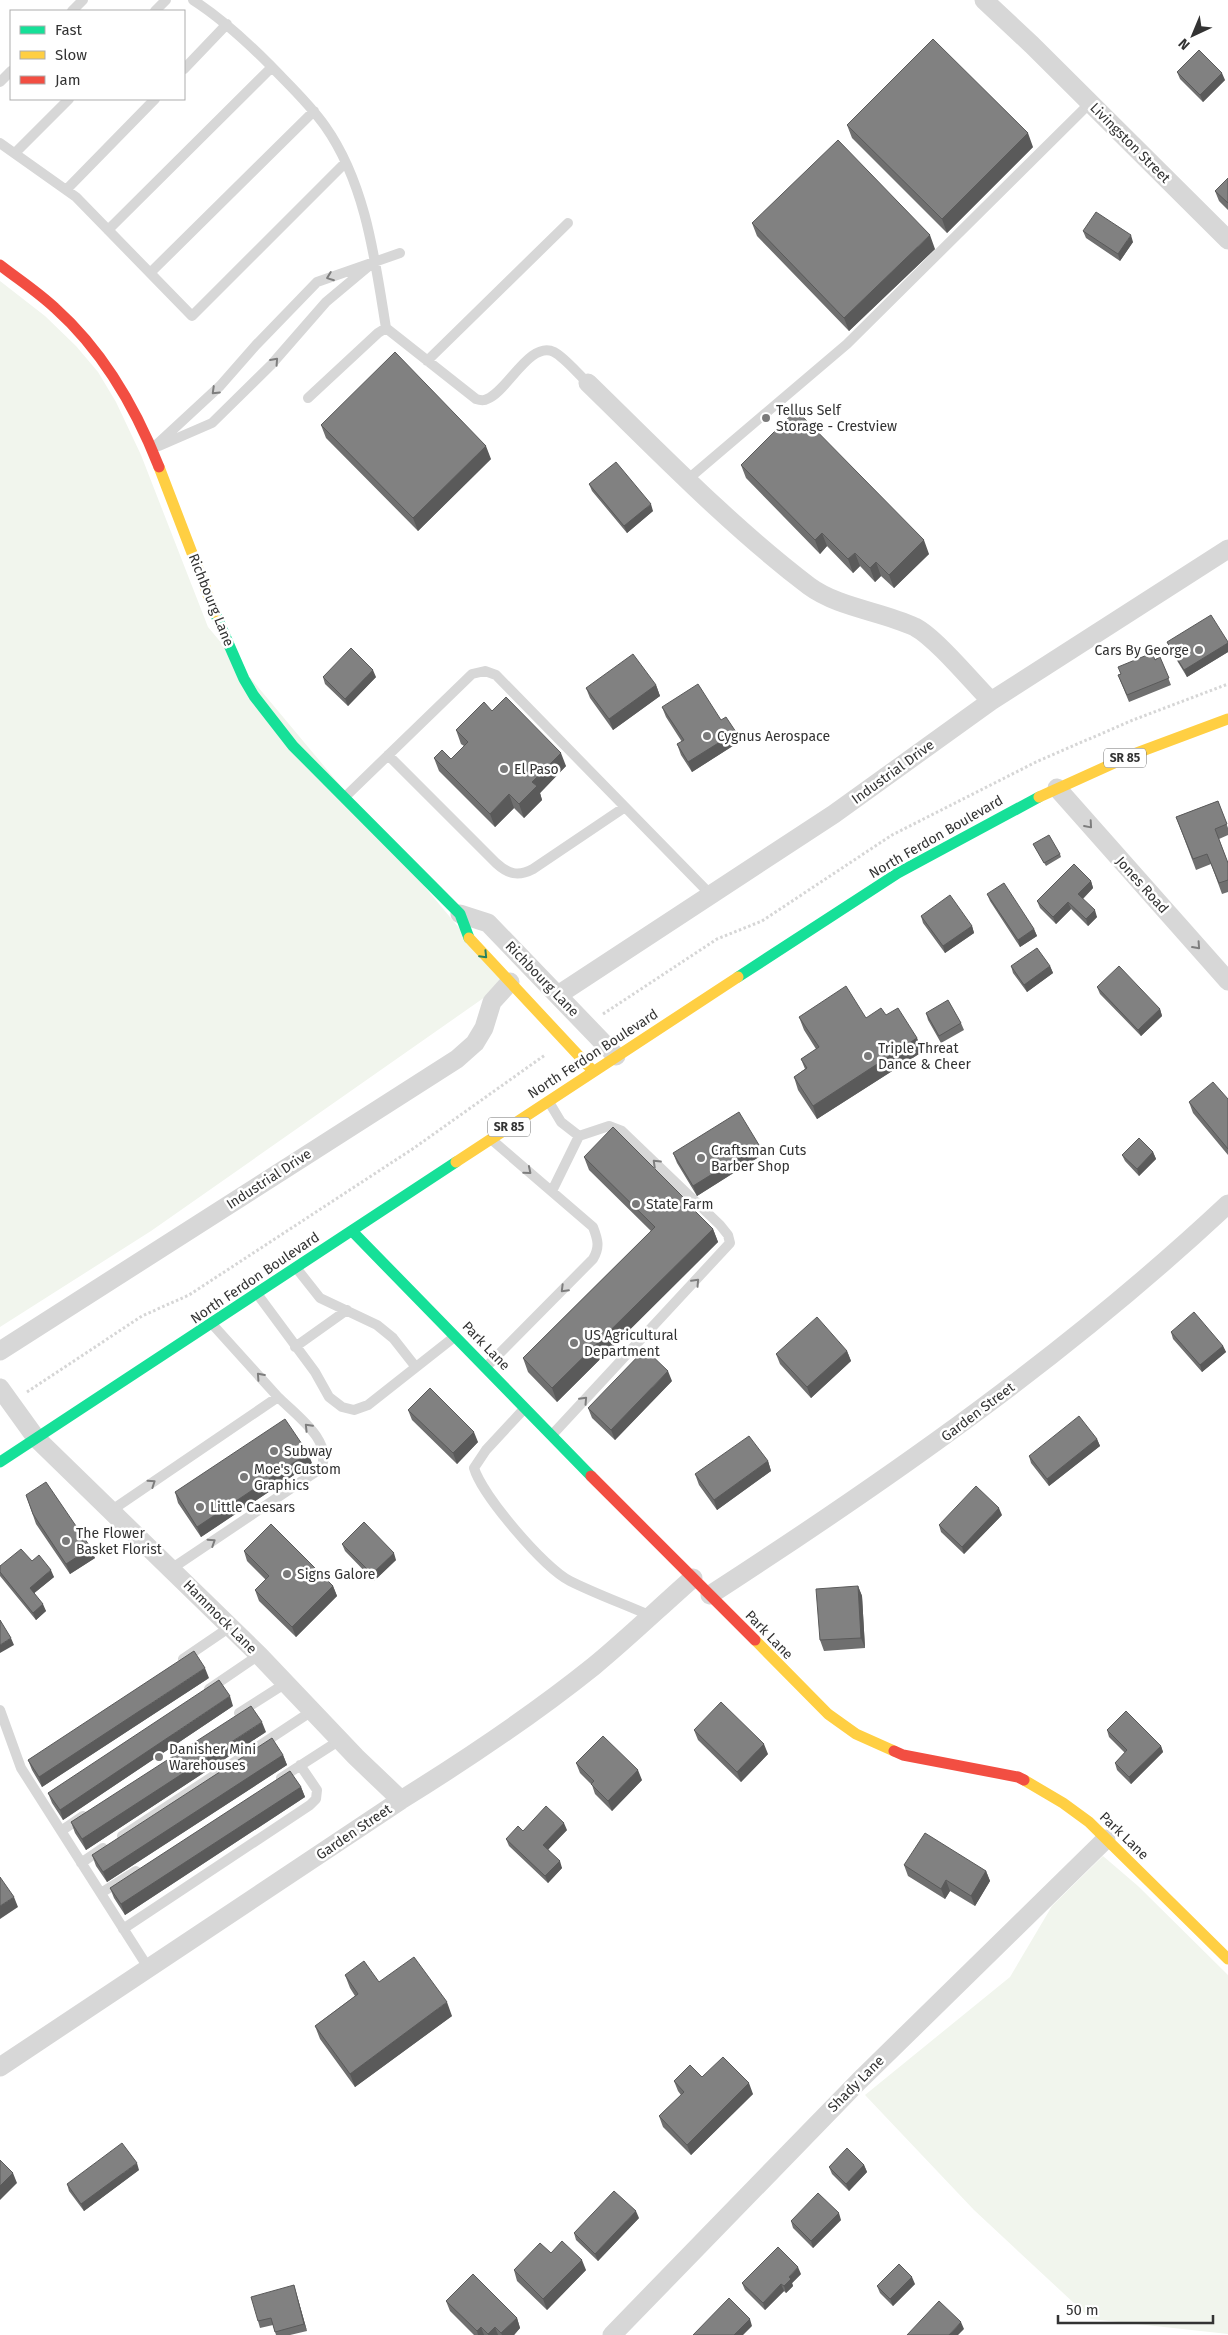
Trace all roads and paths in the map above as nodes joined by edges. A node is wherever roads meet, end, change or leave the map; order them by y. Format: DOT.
graph roads {
  1 [pos="83,0"];
  2 [pos="166,0"];
  3 [pos="193,0"];
  4 [pos="984,0"];
  5 [pos="73,10"];
  6 [pos="156,10"];
  7 [pos="227,24"];
  8 [pos="272,67"];
  9 [pos="185,68"];
  10 [pos="10,72"];
  11 [pos="0,82"];
  12 [pos="68,100"];
  13 [pos="153,100"];
  14 [pos="1090,103"];
  15 [pos="314,111"];
  16 [pos="0,143"];
  17 [pos="15,154"];
  18 [pos="345,163"];
  19 [pos="66,190"];
  20 [pos="568,222"];
  21 [pos="108,230"];
  22 [pos="1228,240"];
  23 [pos="400,253"];
  24 [pos="375,260"];
  25 [pos="0,265"];
  26 [pos="150,273"];
  27 [pos="386,328"];
  28 [pos="427,361"];
  29 [pos="588,383"];
  30 [pos="308,398"];
  31 [pos="152,450"];
  32 [pos="687,480"];
  33 [pos="1228,549"];
  34 [pos="1228,684"];
  35 [pos="990,701"];
  36 [pos="1228,719"];
  37 [pos="388,755"];
  38 [pos="1057,788"];
  39 [pos="345,797"];
  40 [pos="625,807"];
  41 [pos="712,896"];
  42 [pos="460,914"];
  43 [pos="1228,981"];
  44 [pos="510,982"];
  45 [pos="558,995"];
  46 [pos="586,1026"];
  47 [pos="566,1040"];
  48 [pos="616,1056"];
  49 [pos="593,1071"];
  50 [pos="548,1101"];
  51 [pos="579,1136"];
  52 [pos="491,1139"];
  53 [pos="552,1191"];
  54 [pos="1228,1204"];
  55 [pos="352,1231"];
  56 [pos="297,1268"];
  57 [pos="257,1294"];
  58 [pos="346,1310"];
  59 [pos="212,1324"];
  60 [pos="456,1336"];
  61 [pos="295,1346"];
  62 [pos="0,1352"];
  63 [pos="415,1366"];
  64 [pos="486,1367"];
  65 [pos="5,1396"];
  66 [pos="278,1397"];
  67 [pos="525,1408"];
  68 [pos="551,1436"];
  69 [pos="36,1438"];
  70 [pos="0,1462"];
  71 [pos="112,1510"];
  72 [pos="171,1569"];
  73 [pos="693,1578"];
  74 [pos="710,1595"];
  75 [pos="651,1616"];
  76 [pos="230,1627"];
  77 [pos="259,1656"];
  78 [pos="174,1665"];
  79 [pos="286,1683"];
  80 [pos="202,1693"];
  81 [pos="0,1710"];
  82 [pos="312,1711"];
  83 [pos="228,1721"];
  84 [pos="340,1740"];
  85 [pos="300,1766"];
  86 [pos="275,1782"];
  87 [pos="401,1800"];
  88 [pos="94,1809"];
  89 [pos="61,1831"];
  90 [pos="1106,1839"];
  91 [pos="81,1863"];
  92 [pos="142,1867"];
  93 [pos="101,1893"];
  94 [pos="123,1928"];
  95 [pos="1228,1959"];
  96 [pos="149,1969"];
  97 [pos="0,2067"];
  98 [pos="612,2335"];
  1 -- 5 [label="lane"];
  2 -- 6 [label="lane"];
  3 -- 7 [label="lane"];
  4 -- 14 [label="street, Livingston Street"];
  7 -- 8 [label="lane"];
  7 -- 9 [label="lane"];
  8 -- 15 [label="lane"];
  8 -- 21 [label="lane"];
  10 -- 11 [label="lane"];
  12 -- 17 [label="lane"];
  13 -- 19 [label="lane"];
  14 -- 22 [label="street, Livingston Street"];
  14 -- 32 [label="lane"];
  15 -- 18 [label="lane"];
  15 -- 26 [label="lane"];
  16 -- 17 [label="lane"];
  17 -- 19 [label="lane"];
  18 -- 24 [label="lane"];
  18 -- 26 [label="lane"];
  19 -- 21 [label="lane"];
  20 -- 28 [label="lane"];
  21 -- 26 [label="lane"];
  23 -- 24 [label="lane"];
  24 -- 27 [label="lane"];
  31 -- 24 [label="lane, one-way"];
  24 -- 31 [label="lane, one-way"];
  25 -- 31 [label="street, Richbourg Lane"];
  27 -- 28 [label="lane"];
  27 -- 30 [label="lane"];
  28 -- 29 [label="lane"];
  29 -- 32 [label="street"];
  31 -- 39 [label="street, Richbourg Lane"];
  32 -- 35 [label="street"];
  33 -- 35 [label="street, Industrial Drive"];
  34 -- 46 [label="path"];
  35 -- 41 [label="street, Industrial Drive"];
  36 -- 38 [label="street, North Ferdon Boulevard / SR 85"];
  37 -- 39 [label="lane"];
  37 -- 40 [label="lane"];
  37 -- 40 [label="lane"];
  38 -- 43 [label="street, Jones Road, one-way"];
  38 -- 48 [label="street, North Ferdon Boulevard / SR 85"];
  39 -- 42 [label="street, Richbourg Lane"];
  40 -- 41 [label="lane"];
  41 -- 45 [label="street, Industrial Drive"];
  42 -- 44 [label="street, Richbourg Lane, one-way"];
  42 -- 45 [label="street, Richbourg Lane"];
  44 -- 47 [label="street, Richbourg Lane"];
  44 -- 62 [label="street, Industrial Drive"];
  45 -- 46 [label="street, Richbourg Lane"];
  46 -- 48 [label="street, Richbourg Lane"];
  47 -- 49 [label="street, Richbourg Lane"];
  47 -- 65 [label="path"];
  48 -- 49 [label="street, North Ferdon Boulevard / SR 85"];
  49 -- 50 [label="street, North Ferdon Boulevard / SR 85"];
  50 -- 51 [label="lane"];
  50 -- 52 [label="street, North Ferdon Boulevard / SR 85"];
  51 -- 53 [label="lane"];
  68 -- 51 [label="lane, one-way"];
  52 -- 53 [label="lane, one-way"];
  52 -- 55 [label="street, North Ferdon Boulevard / SR 85"];
  53 -- 64 [label="lane, one-way"];
  54 -- 74 [label="street, Garden Street"];
  55 -- 56 [label="street, North Ferdon Boulevard / SR 85"];
  55 -- 60 [label="street, Park Lane"];
  56 -- 57 [label="street, North Ferdon Boulevard / SR 85"];
  56 -- 58 [label="lane"];
  57 -- 59 [label="street, North Ferdon Boulevard / SR 85"];
  57 -- 61 [label="lane"];
  58 -- 61 [label="lane"];
  58 -- 63 [label="lane"];
  66 -- 59 [label="lane, one-way"];
  59 -- 69 [label="street, North Ferdon Boulevard / SR 85"];
  60 -- 63 [label="lane"];
  60 -- 64 [label="street, Park Lane"];
  61 -- 63 [label="lane"];
  64 -- 67 [label="street, Park Lane"];
  65 -- 69 [label="street, Hammock Lane"];
  71 -- 66 [label="lane, one-way"];
  72 -- 66 [label="lane, one-way"];
  67 -- 68 [label="street, Park Lane"];
  67 -- 75 [label="lane"];
  68 -- 73 [label="street, Park Lane"];
  69 -- 70 [label="street, North Ferdon Boulevard / SR 85"];
  69 -- 71 [label="street, Hammock Lane"];
  71 -- 72 [label="street, Hammock Lane"];
  72 -- 76 [label="street, Hammock Lane"];
  73 -- 74 [label="street, Park Lane"];
  73 -- 75 [label="street, Garden Street"];
  74 -- 90 [label="street, Park Lane"];
  75 -- 87 [label="street, Garden Street"];
  76 -- 77 [label="street, Hammock Lane"];
  76 -- 78 [label="lane"];
  77 -- 79 [label="street, Hammock Lane"];
  77 -- 80 [label="lane"];
  79 -- 82 [label="street, Hammock Lane"];
  79 -- 83 [label="lane"];
  81 -- 89 [label="lane"];
  82 -- 84 [label="street, Hammock Lane"];
  82 -- 91 [label="lane"];
  84 -- 85 [label="lane"];
  84 -- 87 [label="street, Hammock Lane"];
  85 -- 86 [label="lane"];
  85 -- 94 [label="lane"];
  87 -- 96 [label="street, Garden Street"];
  88 -- 89 [label="lane"];
  89 -- 91 [label="lane"];
  90 -- 95 [label="street, Park Lane"];
  90 -- 98 [label="street, Shady Lane"];
  91 -- 93 [label="lane"];
  92 -- 93 [label="lane"];
  93 -- 94 [label="lane"];
  94 -- 96 [label="lane"];
  96 -- 97 [label="street, Garden Street"];
}
